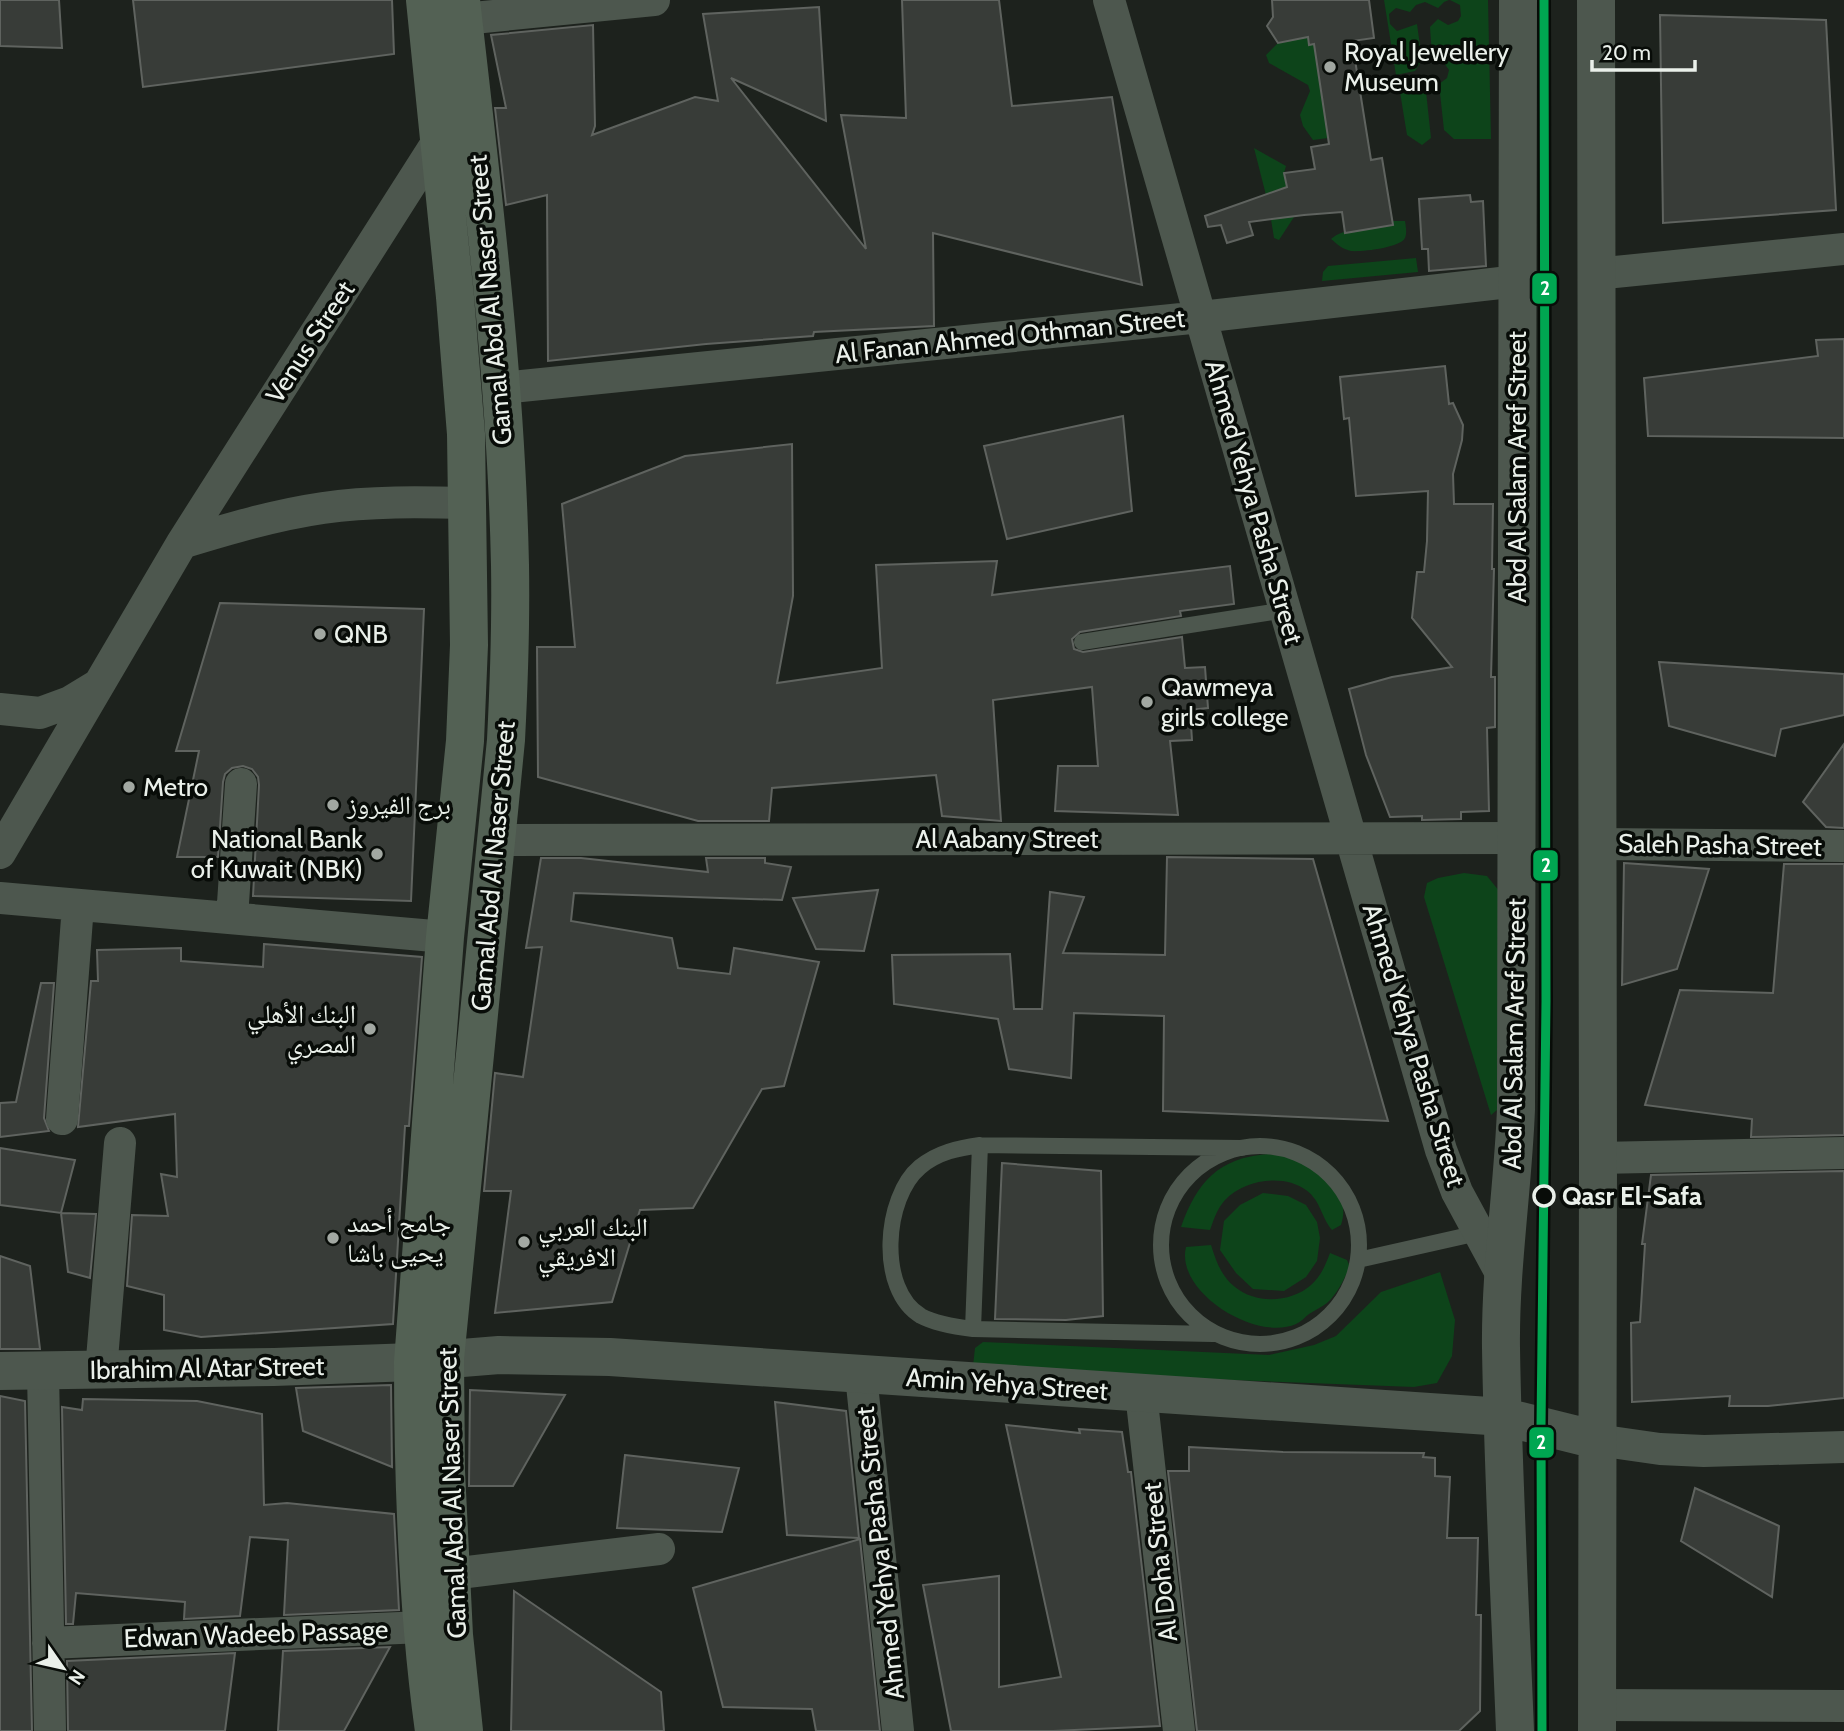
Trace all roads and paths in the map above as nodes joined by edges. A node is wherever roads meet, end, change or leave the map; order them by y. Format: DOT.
graph roads {
  1 [pos="425,0"];
  2 [pos="654,0"];
  3 [pos="1109,0"];
  4 [pos="1518,0"];
  5 [pos="1596,0"];
  6 [pos="462,10"];
  7 [pos="438,141"];
  8 [pos="1844,249"];
  9 [pos="1595,274"];
  10 [pos="1518,281"];
  11 [pos="1201,317"];
  12 [pos="502,388"];
  13 [pos="468,503"];
  14 [pos="182,543"];
  15 [pos="1286,610"];
  16 [pos="1082,642"];
  17 [pos="99,684"];
  18 [pos="0,709"];
  19 [pos="241,784"];
  20 [pos="1352,838"];
  21 [pos="1517,838"];
  22 [pos="497,840"];
  23 [pos="1596,844"];
  24 [pos="1844,846"];
  25 [pos="0,853"];
  26 [pos="0,898"];
  27 [pos="78,905"];
  28 [pos="232,918"];
  29 [pos="445,937"];
  30 [pos="62,1119"];
  31 [pos="120,1143"];
  32 [pos="980,1145"];
  33 [pos="1242,1147"];
  34 [pos="1844,1153"];
  35 [pos="1598,1158"];
  36 [pos="1478,1233"];
  37 [pos="1358,1260"];
  38 [pos="1503,1277"];
  39 [pos="973,1329"];
  40 [pos="1213,1334"];
  41 [pos="429,1360"];
  42 [pos="0,1371"];
  43 [pos="101,1371"];
  44 [pos="43,1372"];
  45 [pos="861,1376"];
  46 [pos="1142,1393"];
  47 [pos="1504,1417"];
  48 [pos="1597,1440"];
  49 [pos="1844,1447"];
  50 [pos="659,1549"];
  51 [pos="451,1574"];
  52 [pos="423,1627"];
  53 [pos="48,1643"];
  54 [pos="1844,1706"];
  55 [pos="1597,1718"];
  56 [pos="50,1731"];
  57 [pos="434,1731"];
  58 [pos="464,1731"];
  59 [pos="898,1731"];
  60 [pos="1179,1731"];
  61 [pos="1515,1731"];
  1 -- 7 [label="main road, Gamal Abd Al Naser Street"];
  2 -- 6 [label="street"];
  3 -- 11 [label="street, Ahmed Yehya Pasha Street"];
  4 -- 10 [label="street, Abd Al Salam Aref Street"];
  5 -- 9 [label="street"];
  6 -- 12 [label="main road, Gamal Abd Al Naser Street"];
  7 -- 13 [label="main road, Gamal Abd Al Naser Street"];
  7 -- 14 [label="street, Venus Street"];
  8 -- 9 [label="street"];
  9 -- 23 [label="street"];
  10 -- 11 [label="street, Al Fanan Ahmed Othman Street"];
  10 -- 21 [label="street, Abd Al Salam Aref Street"];
  11 -- 12 [label="street, Al Fanan Ahmed Othman Street"];
  11 -- 15 [label="street, Ahmed Yehya Pasha Street"];
  12 -- 22 [label="main road, Gamal Abd Al Naser Street"];
  13 -- 14 [label="street"];
  13 -- 29 [label="main road, Gamal Abd Al Naser Street"];
  14 -- 17 [label="street, Venus Street"];
  15 -- 16 [label="lane"];
  15 -- 20 [label="street, Ahmed Yehya Pasha Street"];
  17 -- 18 [label="street"];
  17 -- 25 [label="street, Venus Street"];
  19 -- 28 [label="street"];
  20 -- 21 [label="street, Al Aabany Street"];
  20 -- 22 [label="street, Al Aabany Street"];
  20 -- 36 [label="street, Ahmed Yehya Pasha Street"];
  21 -- 38 [label="street, Abd Al Salam Aref Street"];
  22 -- 41 [label="main road, Gamal Abd Al Naser Street"];
  23 -- 24 [label="street, Saleh Pasha Street"];
  23 -- 35 [label="street"];
  26 -- 27 [label="street"];
  27 -- 28 [label="street"];
  27 -- 30 [label="street"];
  28 -- 29 [label="street"];
  29 -- 41 [label="main road, Gamal Abd Al Naser Street"];
  31 -- 43 [label="street"];
  32 -- 33 [label="lane"];
  32 -- 39 [label="lane"];
  32 -- 39 [label="lane"];
  33 -- 37 [label="lane"];
  33 -- 40 [label="lane"];
  34 -- 35 [label="street"];
  35 -- 48 [label="street"];
  36 -- 37 [label="lane"];
  36 -- 38 [label="street, Ahmed Yehya Pasha Street"];
  37 -- 40 [label="lane"];
  38 -- 47 [label="street, Abd Al Salam Aref Street"];
  39 -- 40 [label="lane"];
  41 -- 43 [label="street, Ibrahim Al Atar Street"];
  41 -- 45 [label="street, Amin Yehya Street"];
  41 -- 51 [label="main road, Gamal Abd Al Naser Street"];
  41 -- 52 [label="main road, Gamal Abd Al Naser Street"];
  42 -- 44 [label="street, Ibrahim Al Atar Street"];
  43 -- 44 [label="street, Ibrahim Al Atar Street"];
  44 -- 53 [label="street"];
  45 -- 46 [label="street, Amin Yehya Street"];
  45 -- 59 [label="street, Ahmed Yehya Pasha Street"];
  46 -- 47 [label="street, Amin Yehya Street"];
  46 -- 60 [label="street, Al Doha Street"];
  47 -- 48 [label="street, Amin Yehya Street"];
  47 -- 61 [label="street, Abd Al Salam Aref Street"];
  48 -- 49 [label="street"];
  48 -- 55 [label="street"];
  50 -- 51 [label="street"];
  51 -- 58 [label="main road, Gamal Abd Al Naser Street"];
  52 -- 53 [label="street, Edwan Wadeeb Passage"];
  52 -- 57 [label="main road, Gamal Abd Al Naser Street"];
  53 -- 56 [label="street"];
  54 -- 55 [label="street"];
}
